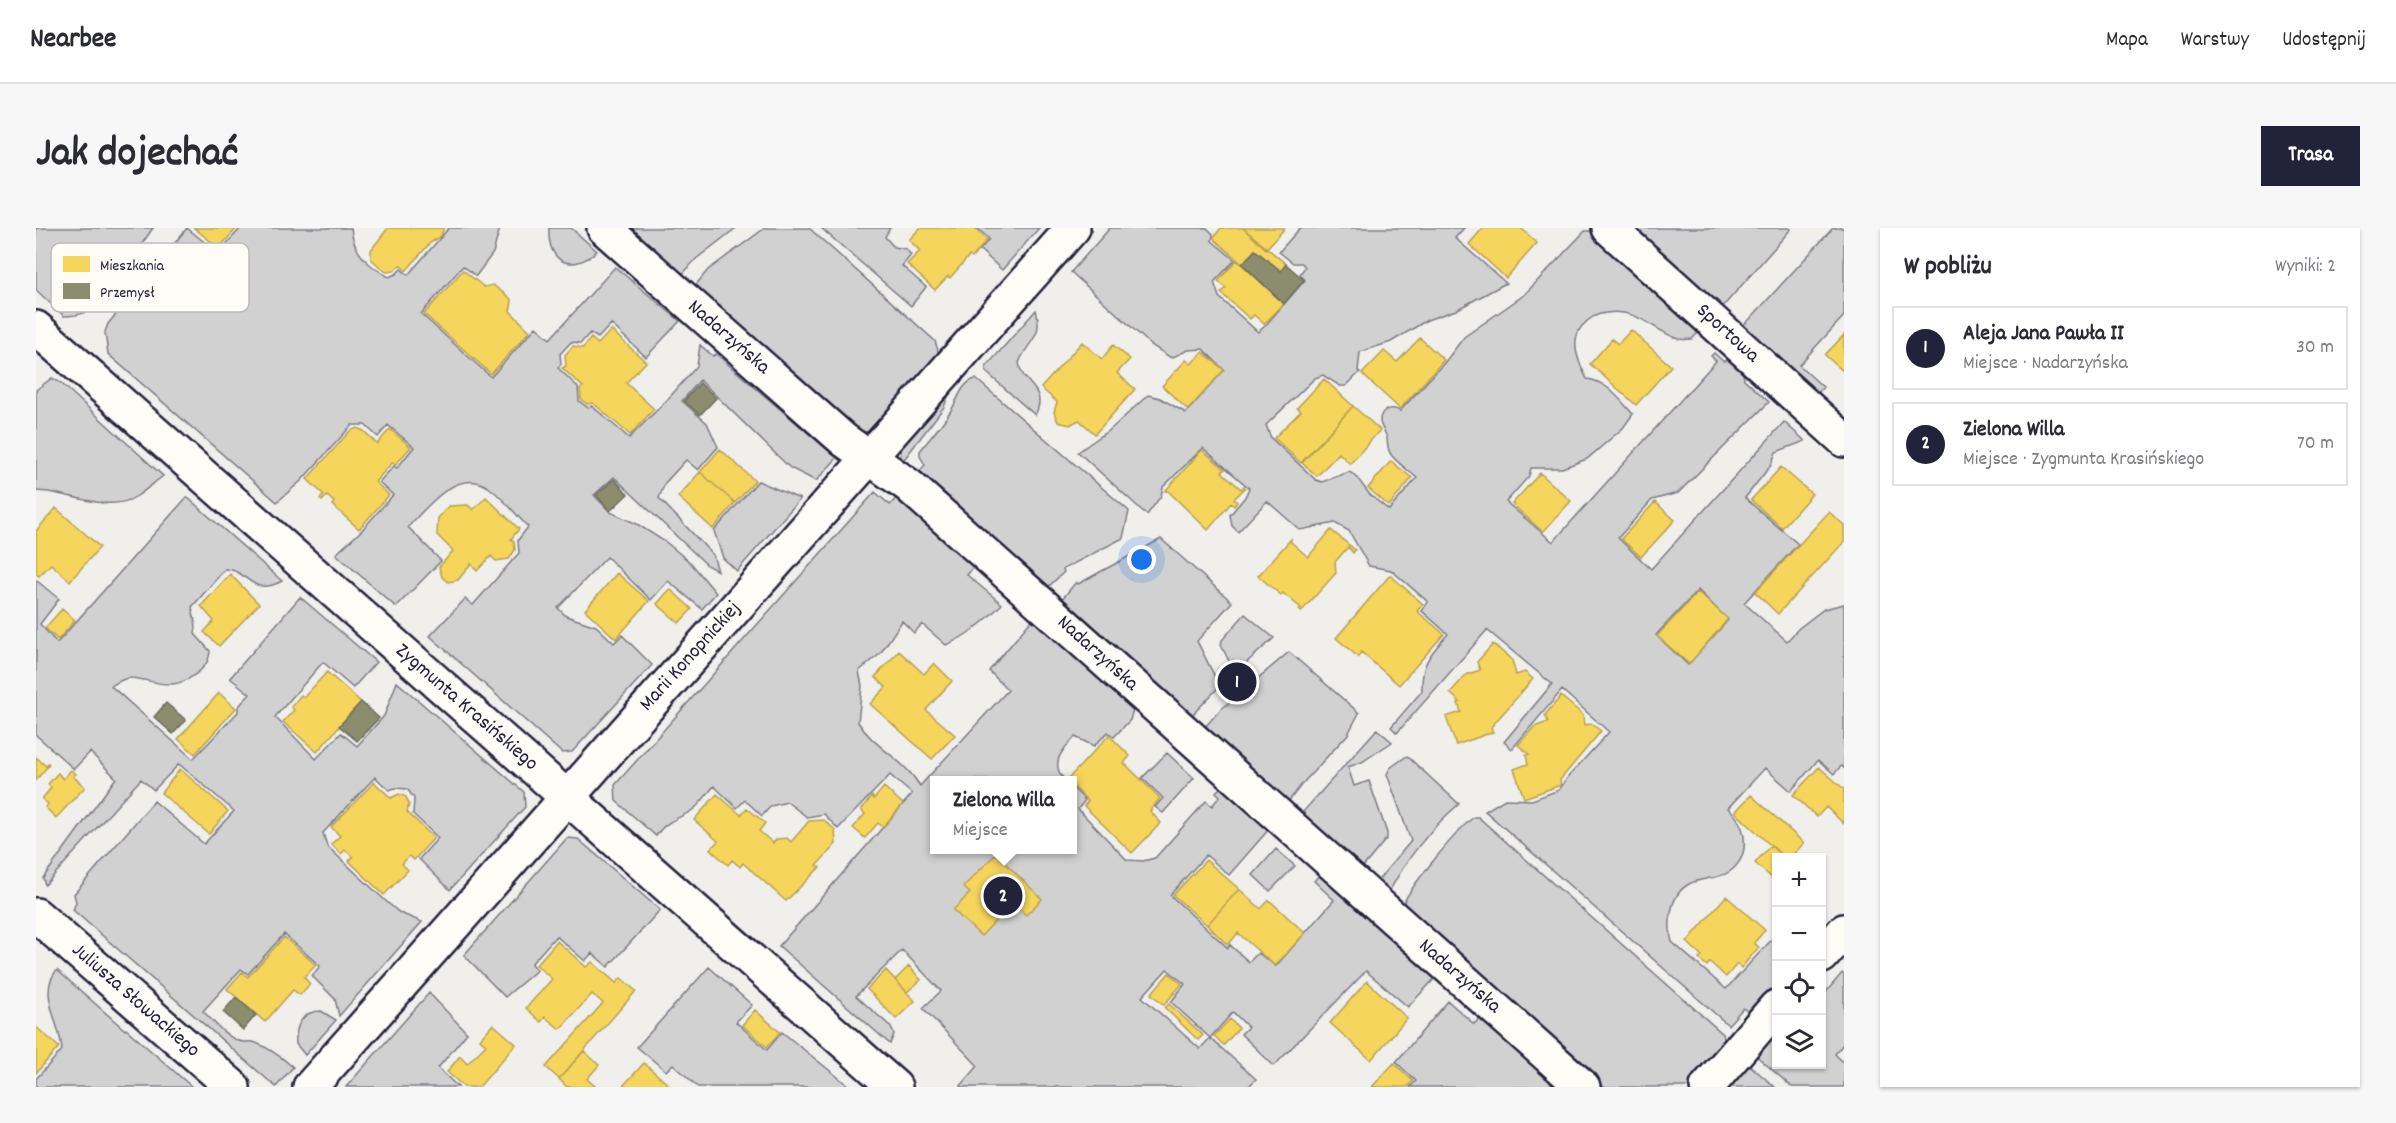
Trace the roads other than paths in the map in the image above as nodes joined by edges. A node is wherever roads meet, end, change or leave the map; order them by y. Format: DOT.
graph roads {
  1 [pos="604,228"];
  2 [pos="1073,228"];
  3 [pos="1610,228"];
  4 [pos="36,328"];
  5 [pos="1844,440"];
  6 [pos="870,458"];
  7 [pos="566,797"];
  8 [pos="36,915"];
  9 [pos="1844,931"];
  10 [pos="1826,951"];
  11 [pos="1772,1012"];
  12 [pos="233,1087"];
  13 [pos="310,1087"];
  14 [pos="895,1087"];
  15 [pos="1583,1087"];
  16 [pos="1707,1087"];
  1 -- 6 [label="street, Nadarzyńska"];
  2 -- 6 [label="street, Marii Konopnickiej"];
  3 -- 5 [label="street, Sportowa"];
  4 -- 7 [label="street, Zygmunta Krasińskiego"];
  6 -- 7 [label="street, Marii Konopnickiej"];
  6 -- 15 [label="street, Nadarzyńska"];
  7 -- 13 [label="street, Marii Konopnickiej"];
  7 -- 14 [label="street, Zygmunta Krasińskiego"];
  8 -- 12 [label="street, Juliusza Słowackiego"];
  9 -- 10 [label="street"];
  11 -- 16 [label="street"];
}
